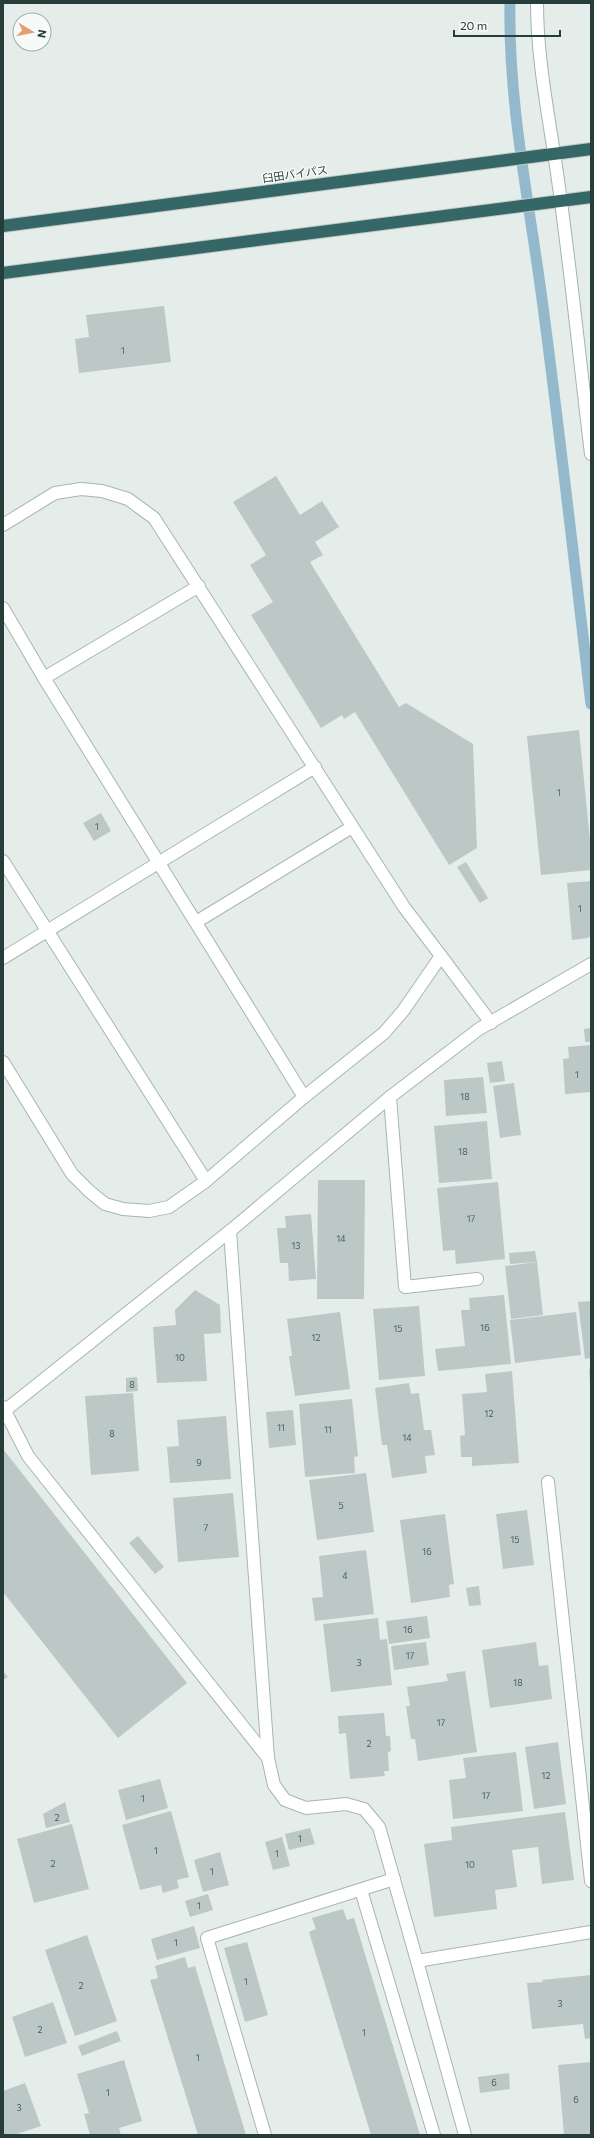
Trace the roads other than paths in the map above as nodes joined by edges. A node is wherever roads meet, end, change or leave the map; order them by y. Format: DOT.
graph roads {
  1 [pos="537,3"];
  2 [pos="591,149"];
  3 [pos="555,153"];
  4 [pos="591,198"];
  5 [pos="561,201"];
  6 [pos="3,226"];
  7 [pos="3,273"];
  8 [pos="591,454"];
  9 [pos="3,525"];
  10 [pos="200,586"];
  11 [pos="3,608"];
  12 [pos="44,678"];
  13 [pos="315,767"];
  14 [pos="352,827"];
  15 [pos="3,861"];
  16 [pos="160,862"];
  17 [pos="196,922"];
  18 [pos="47,932"];
  19 [pos="441,956"];
  20 [pos="3,958"];
  21 [pos="591,964"];
  22 [pos="490,1023"];
  23 [pos="3,1062"];
  24 [pos="304,1097"];
  25 [pos="390,1097"];
  26 [pos="206,1181"];
  27 [pos="230,1231"];
  28 [pos="477,1279"];
  29 [pos="4,1410"];
  30 [pos="548,1482"];
  31 [pos="268,1758"];
  32 [pos="394,1879"];
  33 [pos="591,1881"];
  34 [pos="361,1890"];
  35 [pos="591,1932"];
  36 [pos="417,1961"];
  37 [pos="265,2135"];
  38 [pos="434,2135"];
  39 [pos="466,2135"];
  1 -- 3 [label="street"];
  2 -- 3 [label="highway, 臼田バイパス"];
  3 -- 5 [label="street"];
  3 -- 6 [label="highway, 臼田バイパス"];
  4 -- 5 [label="highway"];
  5 -- 7 [label="highway"];
  5 -- 8 [label="street"];
  9 -- 10 [label="street"];
  10 -- 12 [label="street"];
  10 -- 13 [label="street"];
  11 -- 12 [label="street"];
  12 -- 16 [label="street"];
  13 -- 14 [label="street"];
  13 -- 16 [label="street"];
  14 -- 17 [label="street"];
  14 -- 19 [label="street"];
  15 -- 18 [label="street"];
  16 -- 17 [label="street"];
  16 -- 18 [label="street"];
  17 -- 24 [label="street"];
  18 -- 20 [label="street"];
  18 -- 26 [label="street"];
  19 -- 22 [label="street"];
  19 -- 24 [label="street"];
  21 -- 22 [label="street"];
  22 -- 25 [label="street"];
  23 -- 26 [label="street"];
  24 -- 26 [label="street"];
  25 -- 27 [label="street"];
  25 -- 28 [label="street"];
  27 -- 29 [label="street"];
  27 -- 31 [label="street"];
  29 -- 31 [label="street"];
  30 -- 33 [label="street"];
  31 -- 32 [label="street"];
  32 -- 34 [label="street"];
  32 -- 36 [label="street"];
  34 -- 37 [label="street"];
  34 -- 38 [label="street"];
  35 -- 36 [label="street"];
  36 -- 39 [label="street"];
}
